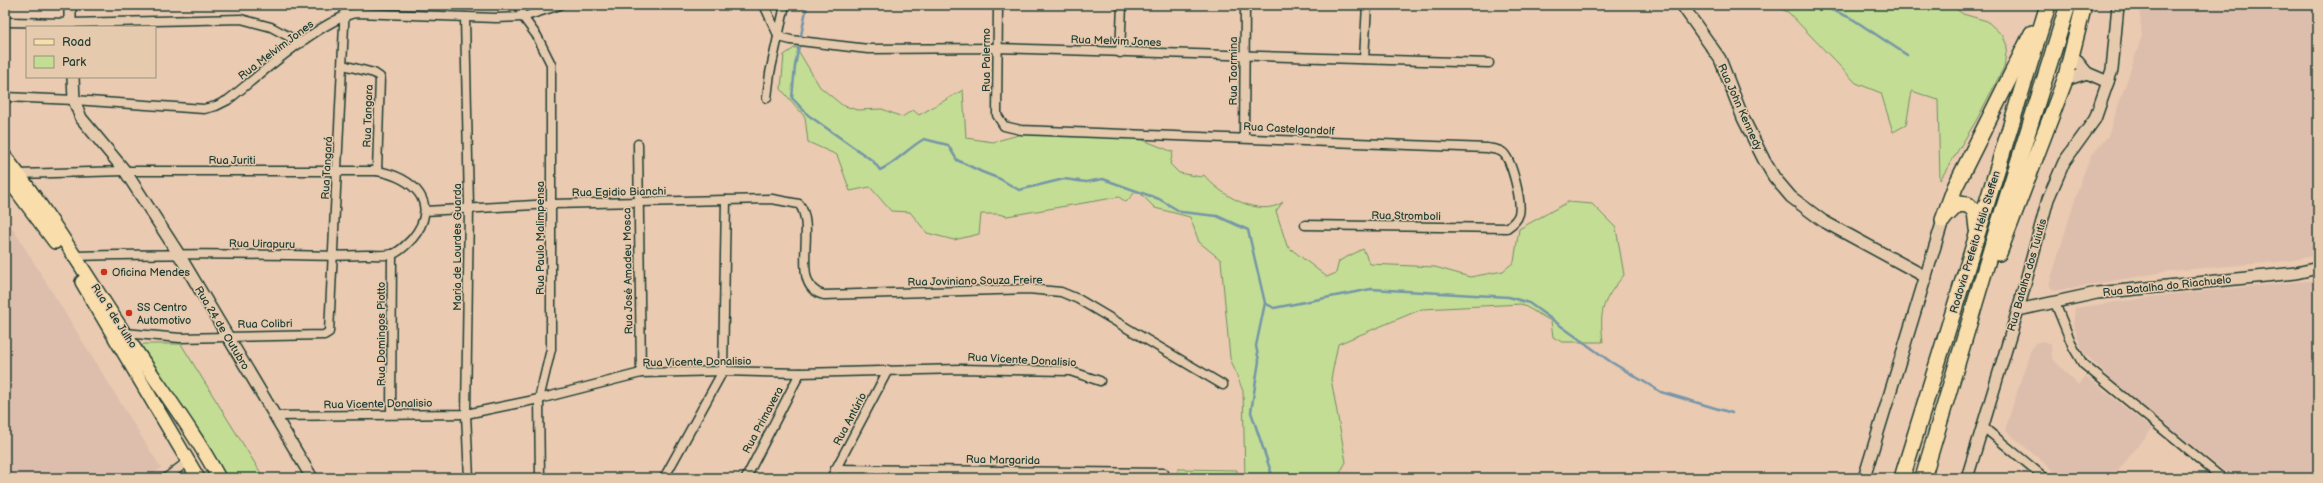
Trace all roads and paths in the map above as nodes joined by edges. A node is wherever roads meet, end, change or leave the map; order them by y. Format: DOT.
graph roads {
  1 [pos="70,5"];
  2 [pos="345,5"];
  3 [pos="519,5"];
  4 [pos="560,5"];
  5 [pos="764,5"];
  6 [pos="785,5"];
  7 [pos="998,5"];
  8 [pos="1122,5"];
  9 [pos="1245,5"];
  10 [pos="1367,5"];
  11 [pos="1682,5"];
  12 [pos="2068,5"];
  13 [pos="2084,5"];
  14 [pos="2118,5"];
  15 [pos="2047,6"];
  16 [pos="344,15"];
  17 [pos="522,16"];
  18 [pos="465,17"];
  19 [pos="5,22"];
  20 [pos="70,25"];
  21 [pos="779,37"];
  22 [pos="301,43"];
  23 [pos="996,48"];
  24 [pos="1120,53"];
  25 [pos="1244,56"];
  26 [pos="2073,56"];
  27 [pos="1364,58"];
  28 [pos="1489,63"];
  29 [pos="343,65"];
  30 [pos="2087,73"];
  31 [pos="73,78"];
  32 [pos="2066,80"];
  33 [pos="2108,82"];
  34 [pos="5,97"];
  35 [pos="767,98"];
  36 [pos="74,100"];
  37 [pos="997,115"];
  38 [pos="1244,138"];
  39 [pos="638,144"];
  40 [pos="5,157"];
  41 [pos="5,170"];
  42 [pos="338,170"];
  43 [pos="377,170"];
  44 [pos="125,171"];
  45 [pos="18,174"];
  46 [pos="5,175"];
  47 [pos="726,200"];
  48 [pos="638,203"];
  49 [pos="552,204"];
  50 [pos="469,207"];
  51 [pos="425,211"];
  52 [pos="1943,220"];
  53 [pos="1305,225"];
  54 [pos="1507,228"];
  55 [pos="1977,236"];
  56 [pos="178,254"];
  57 [pos="392,254"];
  58 [pos="75,256"];
  59 [pos="332,256"];
  60 [pos="2318,268"];
  61 [pos="1926,277"];
  62 [pos="806,278"];
  63 [pos="1976,303"];
  64 [pos="2055,303"];
  65 [pos="2018,310"];
  66 [pos="329,332"];
  67 [pos="125,333"];
  68 [pos="226,335"];
  69 [pos="152,337"];
  70 [pos="129,352"];
  71 [pos="888,370"];
  72 [pos="723,371"];
  73 [pos="640,373"];
  74 [pos="800,373"];
  75 [pos="1100,382"];
  76 [pos="1223,385"];
  77 [pos="539,399"];
  78 [pos="391,414"];
  79 [pos="466,414"];
  80 [pos="274,416"];
  81 [pos="1982,426"];
  82 [pos="188,461"];
  83 [pos="835,469"];
  84 [pos="166,478"];
  85 [pos="198,478"];
  86 [pos="213,478"];
  87 [pos="219,478"];
  88 [pos="312,478"];
  89 [pos="469,478"];
  90 [pos="540,478"];
  91 [pos="664,478"];
  92 [pos="746,478"];
  93 [pos="831,478"];
  94 [pos="1164,478"];
  95 [pos="1864,478"];
  96 [pos="1902,478"];
  97 [pos="1923,478"];
  98 [pos="1967,478"];
  99 [pos="2045,478"];
  100 [pos="2222,478"];
  1 -- 20 [label="street"];
  2 -- 16 [label="street, Rua Tangará"];
  3 -- 17 [label="street, Rua Paulo Malimpensa"];
  4 -- 17 [label="street, Rua Melvim Jones"];
  5 -- 21 [label="street"];
  6 -- 21 [label="street"];
  7 -- 23 [label="street, Rua Palermo"];
  8 -- 24 [label="street"];
  9 -- 25 [label="street, Rua Taormina"];
  10 -- 27 [label="street"];
  11 -- 61 [label="street, Rua John Kennedy"];
  12 -- 63 [label="highway, Rodovia Prefeito Hélio Steffen"];
  13 -- 26 [label="highway"];
  14 -- 33 [label="street, Rua Batalha dos Tuiutis"];
  15 -- 52 [label="highway"];
  15 -- 55 [label="highway, Rodovia Prefeito Hélio Steffen"];
  16 -- 18 [label="street, Rua Melvim Jones"];
  16 -- 22 [label="street, Rua Melvim Jones"];
  16 -- 29 [label="street, Rua Tangará"];
  17 -- 18 [label="street, Rua Melvim Jones"];
  17 -- 49 [label="street, Rua Paulo Malimpensa"];
  18 -- 50 [label="street, Maria de Lourdes Guarda"];
  19 -- 20 [label="street"];
  20 -- 22 [label="street"];
  21 -- 23 [label="street, Rua Melvim Jones"];
  21 -- 35 [label="street"];
  22 -- 36 [label="street, Rua Melvim Jones"];
  23 -- 24 [label="street, Rua Melvim Jones"];
  23 -- 37 [label="street, Rua Palermo"];
  24 -- 25 [label="street, Rua Melvim Jones"];
  25 -- 27 [label="street, Rua Melvim Jones"];
  25 -- 38 [label="street, Rua Taormina"];
  26 -- 30 [label="street"];
  26 -- 32 [label="highway"];
  27 -- 28 [label="street, Rua Melvim Jones"];
  29 -- 42 [label="street, Rua Tangará"];
  29 -- 43 [label="street, Rua Tangara"];
  30 -- 32 [label="street"];
  30 -- 33 [label="street"];
  31 -- 36 [label="street, Rua 24 de Outubro"];
  32 -- 63 [label="highway"];
  33 -- 65 [label="street, Rua Batalha dos Tuiutis"];
  34 -- 36 [label="street, Rua Melvim Jones"];
  36 -- 44 [label="street, Rua 24 de Outubro"];
  37 -- 38 [label="street, Rua Castelgandolf"];
  38 -- 54 [label="street, Rua Castelgandolf"];
  39 -- 48 [label="street, Rua José Amadeu Mosca"];
  40 -- 45 [label="main road, Rua 9 de Julho"];
  41 -- 45 [label="main road"];
  42 -- 43 [label="street, Rua Juriti"];
  42 -- 44 [label="street, Rua Juriti"];
  42 -- 59 [label="street, Rua Tangará"];
  43 -- 51 [label="street, Rua Juriti"];
  44 -- 45 [label="street, Rua Juriti"];
  44 -- 56 [label="street, Rua 24 de Outubro"];
  45 -- 58 [label="main road, Rua 9 de Julho"];
  46 -- 70 [label="main road, Rua 9 de Julho"];
  47 -- 48 [label="street, Rua Egidio Bianchi"];
  47 -- 62 [label="street, Rua Egidio Bianchi"];
  47 -- 72 [label="street"];
  48 -- 49 [label="street, Rua Egidio Bianchi"];
  48 -- 73 [label="street, Rua José Amadeu Mosca"];
  49 -- 50 [label="street, Rua Egidio Bianchi"];
  49 -- 77 [label="street, Rua Paulo Malimpensa"];
  50 -- 51 [label="street, Rua Egidio Bianchi"];
  50 -- 79 [label="street, Maria de Lourdes Guarda"];
  51 -- 57 [label="street"];
  52 -- 55 [label="highway"];
  52 -- 61 [label="street"];
  53 -- 54 [label="street, Rua Stromboli"];
  55 -- 96 [label="highway, Rodovia Prefeito Hélio Steffen"];
  56 -- 58 [label="street, Rua Uirapuru"];
  56 -- 59 [label="street, Rua Uirapuru"];
  56 -- 68 [label="street, Rua 24 de Outubro"];
  57 -- 59 [label="street, Rua Uirapuru"];
  57 -- 78 [label="street, Rua Domingos Piotto"];
  58 -- 67 [label="main road, Rua 9 de Julho"];
  59 -- 66 [label="street, Rua Tangará"];
  60 -- 64 [label="street, Rua Batalha do Riachuelo"];
  61 -- 95 [label="street"];
  62 -- 76 [label="street, Rua Joviniano Souza Freire"];
  63 -- 97 [label="highway, Rodovia Prefeito Hélio Steffen"];
  64 -- 65 [label="street, Rua Batalha do Riachuelo"];
  64 -- 100 [label="street"];
  65 -- 81 [label="street, Rua Batalha dos Tuiutis"];
  66 -- 68 [label="street, Rua Colibri"];
  67 -- 69 [label="street, Rua Colibri"];
  67 -- 70 [label="main road, Rua 9 de Julho"];
  68 -- 69 [label="street, Rua Colibri"];
  68 -- 80 [label="street, Rua 24 de Outubro"];
  69 -- 70 [label="street"];
  70 -- 82 [label="main road, Rua 9 de Julho"];
  70 -- 87 [label="main road, Rua 9 de Julho"];
  71 -- 74 [label="street, Rua Vicente Donalisio"];
  71 -- 75 [label="street, Rua Vicente Donalisio"];
  71 -- 83 [label="street, Rua Antúrio"];
  72 -- 73 [label="street, Rua Vicente Donalisio"];
  72 -- 74 [label="street, Rua Vicente Donalisio"];
  72 -- 91 [label="street"];
  73 -- 77 [label="street, Rua Vicente Donalisio"];
  74 -- 92 [label="street, Rua Primavera"];
  77 -- 79 [label="street, Rua Vicente Donalisio"];
  77 -- 90 [label="street, Rua Paulo Malimpensa"];
  78 -- 79 [label="street, Rua Vicente Donalisio"];
  78 -- 80 [label="street, Rua Vicente Donalisio"];
  79 -- 89 [label="street, Maria de Lourdes Guarda"];
  80 -- 88 [label="street, Rua 24 de Outubro"];
  81 -- 98 [label="street, Rua Batalha dos Tuiutis"];
  81 -- 99 [label="street"];
  82 -- 84 [label="street"];
  82 -- 85 [label="main road, Rua 9 de Julho"];
  82 -- 86 [label="main road"];
  83 -- 93 [label="street, Rua Antúrio"];
  83 -- 94 [label="street, Rua Margarida"];
}
